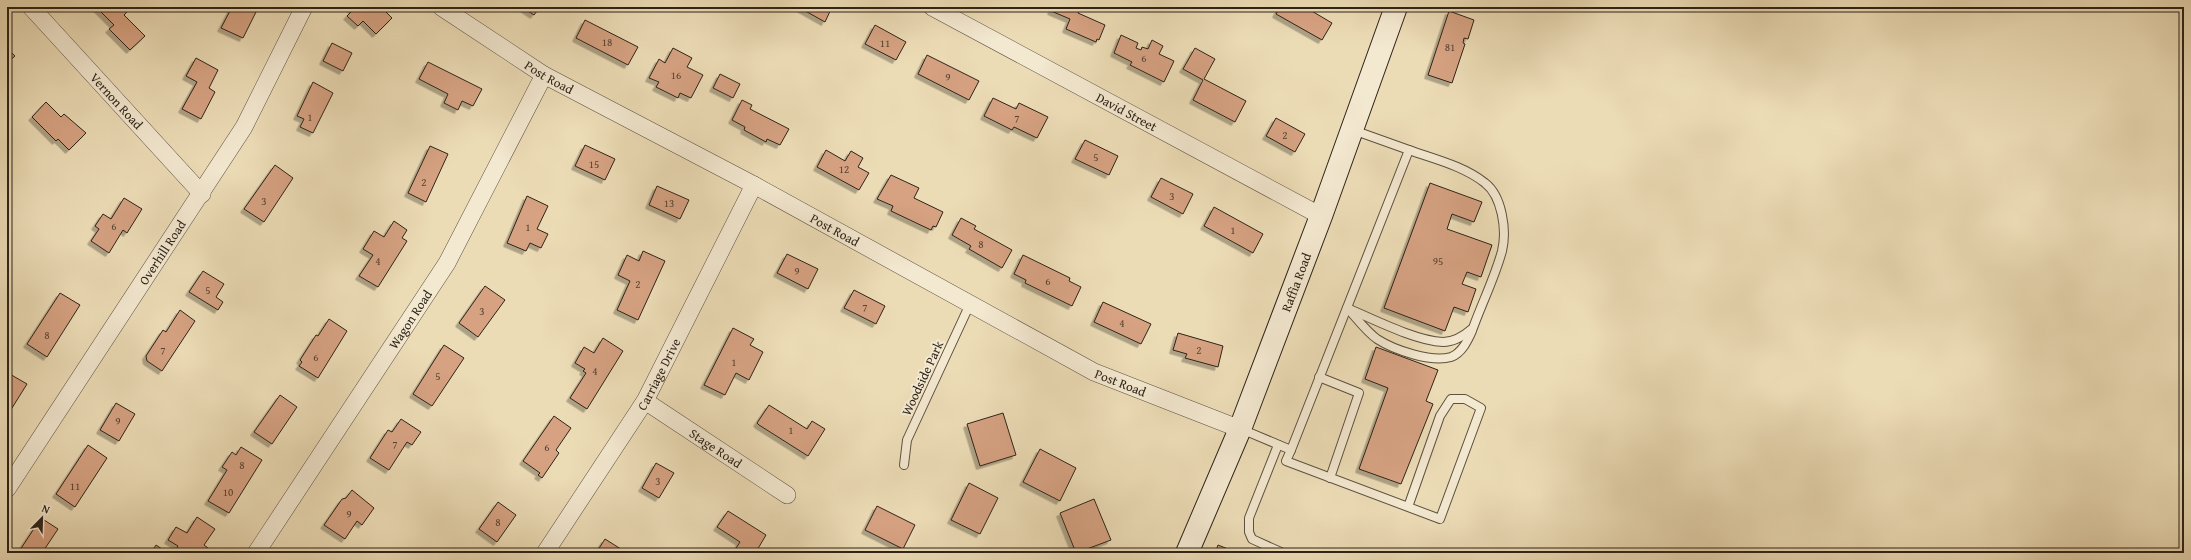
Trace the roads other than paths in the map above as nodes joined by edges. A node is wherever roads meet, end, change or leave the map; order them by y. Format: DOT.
graph roads {
  1 [pos="31,7"];
  2 [pos="304,7"];
  3 [pos="441,7"];
  4 [pos="932,7"];
  5 [pos="1392,9"];
  6 [pos="544,75"];
  7 [pos="1352,130"];
  8 [pos="1409,150"];
  9 [pos="754,185"];
  10 [pos="202,194"];
  11 [pos="1321,216"];
  12 [pos="970,304"];
  13 [pos="1347,308"];
  14 [pos="1473,328"];
  15 [pos="1319,377"];
  16 [pos="645,401"];
  17 [pos="1240,429"];
  18 [pos="1278,445"];
  19 [pos="1291,450"];
  20 [pos="904,465"];
  21 [pos="1330,478"];
  22 [pos="7,489"];
  23 [pos="787,495"];
  24 [pos="1408,507"];
  25 [pos="256,553"];
  26 [pos="545,553"];
  27 [pos="1187,553"];
  28 [pos="1283,553"];
  1 -- 10 [label="street, Vernon Road"];
  2 -- 10 [label="street, Overhill Road"];
  3 -- 6 [label="street, Post Road"];
  4 -- 11 [label="street, David Street"];
  5 -- 7 [label="main road, Raffia Road"];
  6 -- 9 [label="street, Post Road"];
  6 -- 25 [label="street, Wagon Road"];
  7 -- 8 [label="lane"];
  7 -- 11 [label="main road, Raffia Road"];
  8 -- 13 [label="lane"];
  8 -- 14 [label="lane"];
  9 -- 12 [label="street, Post Road"];
  9 -- 16 [label="street, Carriage Drive"];
  10 -- 22 [label="street, Overhill Road"];
  11 -- 17 [label="main road, Raffia Road"];
  12 -- 17 [label="street, Post Road"];
  12 -- 20 [label="lane, Woodside Park"];
  13 -- 14 [label="lane"];
  13 -- 14 [label="lane"];
  13 -- 15 [label="lane"];
  15 -- 19 [label="lane"];
  15 -- 21 [label="lane"];
  16 -- 23 [label="street, Stage Road"];
  16 -- 26 [label="street, Carriage Drive"];
  17 -- 18 [label="lane"];
  17 -- 27 [label="main road, Raffia Road"];
  18 -- 19 [label="lane"];
  18 -- 28 [label="lane"];
  19 -- 21 [label="lane"];
  21 -- 24 [label="lane"];
  24 -- 24 [label="lane"];
}
